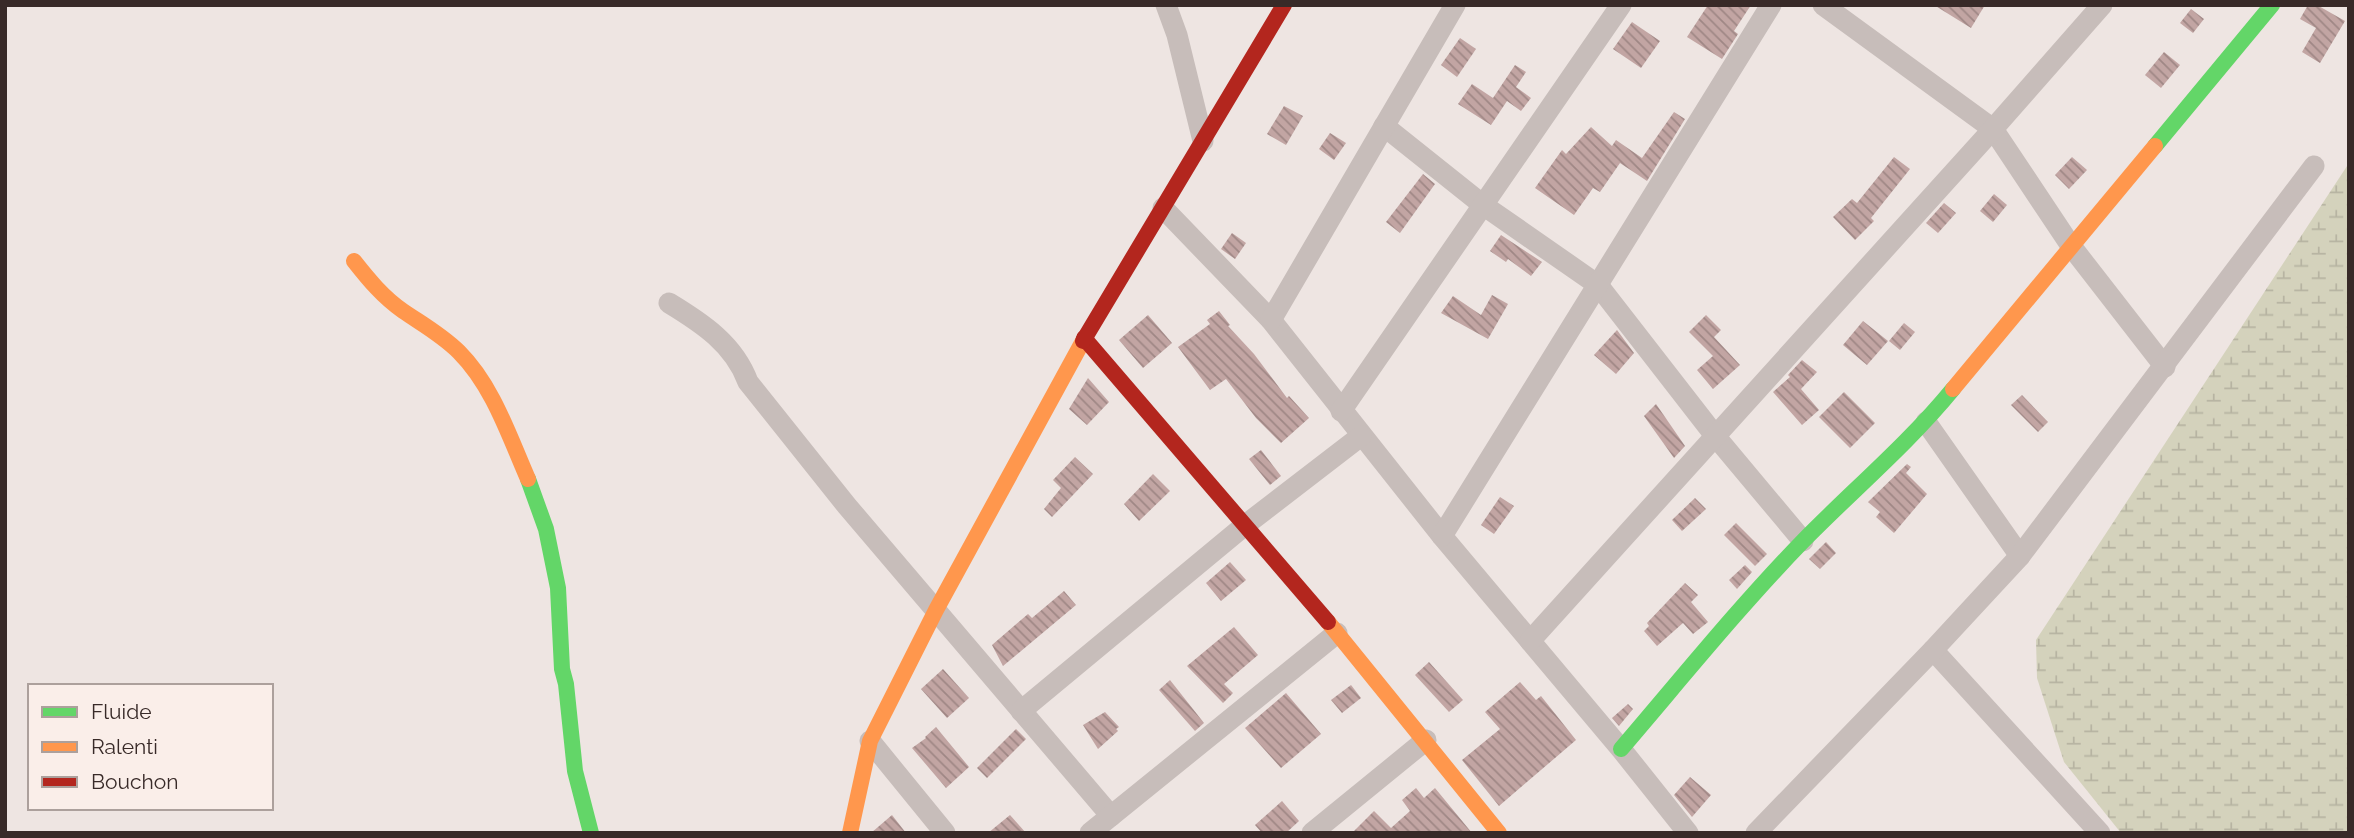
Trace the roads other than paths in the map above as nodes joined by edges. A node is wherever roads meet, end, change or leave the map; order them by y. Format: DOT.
graph roads {
  1 [pos="1166,5"];
  2 [pos="1284,5"];
  3 [pos="1455,5"];
  4 [pos="1621,5"];
  5 [pos="1771,5"];
  6 [pos="1823,5"];
  7 [pos="2272,5"];
  8 [pos="2093,8"];
  9 [pos="1384,126"];
  10 [pos="1993,130"];
  11 [pos="1203,141"];
  12 [pos="2314,166"];
  13 [pos="1483,205"];
  14 [pos="1163,208"];
  15 [pos="2071,246"];
  16 [pos="354,261"];
  17 [pos="1598,285"];
  18 [pos="669,303"];
  19 [pos="1270,320"];
  20 [pos="1084,338"];
  21 [pos="2165,367"];
  22 [pos="1341,411"];
  23 [pos="1926,422"];
  24 [pos="1361,436"];
  25 [pos="1716,437"];
  26 [pos="1244,526"];
  27 [pos="1442,536"];
  28 [pos="1803,541"];
  29 [pos="2020,556"];
  30 [pos="936,610"];
  31 [pos="1337,633"];
  32 [pos="1530,641"];
  33 [pos="1933,650"];
  34 [pos="1021,711"];
  35 [pos="1426,740"];
  36 [pos="870,741"];
  37 [pos="1621,749"];
  38 [pos="1111,816"];
  39 [pos="591,833"];
  40 [pos="850,833"];
  41 [pos="945,833"];
  42 [pos="1090,833"];
  43 [pos="1312,833"];
  44 [pos="1499,833"];
  45 [pos="1688,833"];
  46 [pos="1756,833"];
  47 [pos="2100,833"];
  1 -- 11 [label="street"];
  2 -- 11 [label="street"];
  3 -- 9 [label="street"];
  4 -- 13 [label="street"];
  5 -- 17 [label="street"];
  6 -- 10 [label="street"];
  7 -- 15 [label="street"];
  8 -- 10 [label="street"];
  9 -- 13 [label="street"];
  9 -- 19 [label="street"];
  10 -- 15 [label="street"];
  10 -- 25 [label="street"];
  11 -- 14 [label="street"];
  12 -- 21 [label="street"];
  13 -- 17 [label="street"];
  13 -- 22 [label="street"];
  14 -- 19 [label="street"];
  14 -- 20 [label="street"];
  15 -- 21 [label="street"];
  15 -- 23 [label="street"];
  16 -- 39 [label="street"];
  17 -- 25 [label="street"];
  17 -- 27 [label="street"];
  18 -- 30 [label="street"];
  19 -- 22 [label="street"];
  20 -- 26 [label="street"];
  20 -- 30 [label="street"];
  21 -- 29 [label="street"];
  22 -- 24 [label="street"];
  23 -- 28 [label="street"];
  23 -- 29 [label="street"];
  24 -- 26 [label="street"];
  24 -- 27 [label="street"];
  25 -- 28 [label="street"];
  25 -- 32 [label="street"];
  26 -- 31 [label="street"];
  26 -- 34 [label="street"];
  27 -- 32 [label="street"];
  28 -- 37 [label="street"];
  29 -- 33 [label="street"];
  30 -- 34 [label="street"];
  30 -- 36 [label="street"];
  31 -- 35 [label="street"];
  31 -- 38 [label="street"];
  32 -- 37 [label="street"];
  33 -- 46 [label="street"];
  33 -- 47 [label="street"];
  34 -- 38 [label="street"];
  35 -- 43 [label="street"];
  35 -- 44 [label="street"];
  36 -- 40 [label="street"];
  36 -- 41 [label="street"];
  37 -- 45 [label="street"];
  38 -- 42 [label="street"];
}
